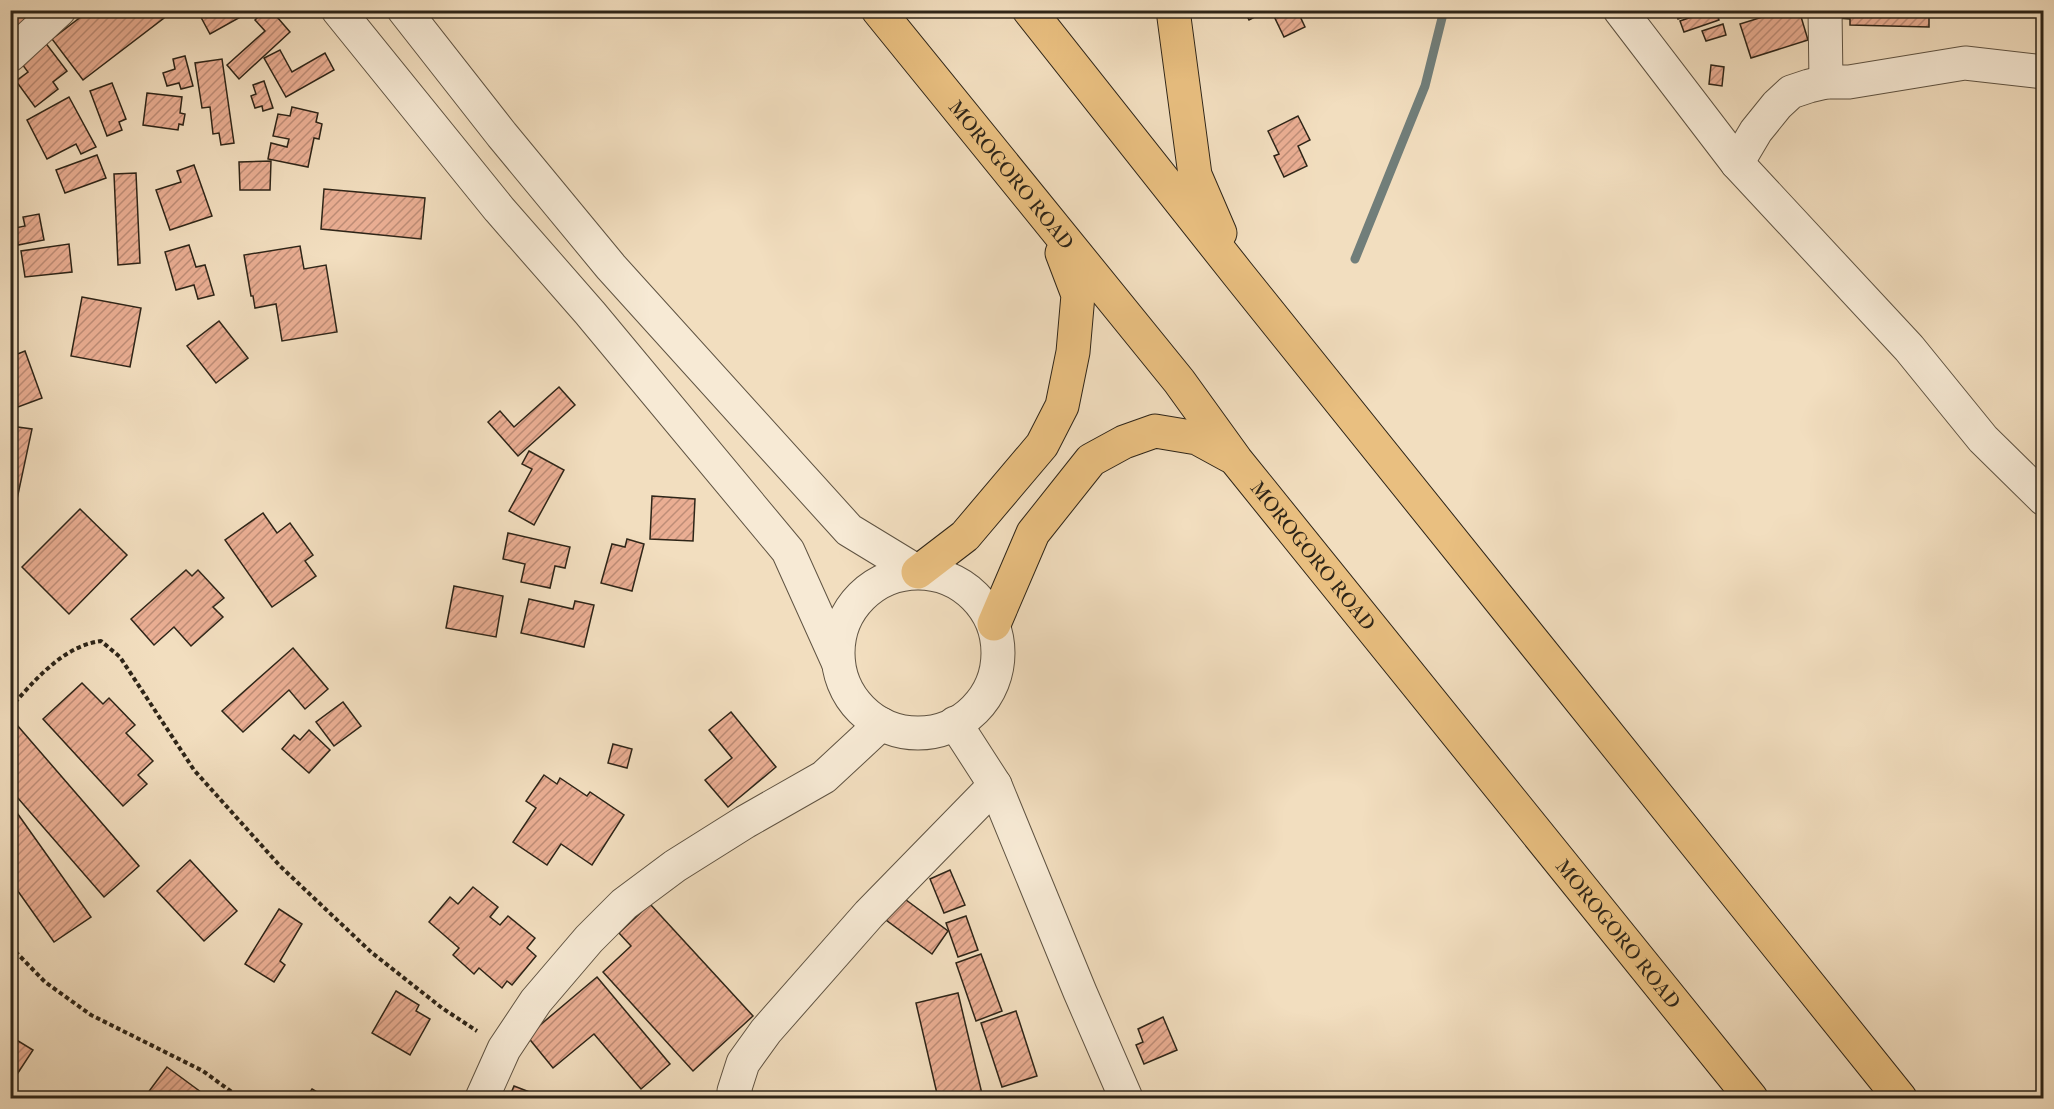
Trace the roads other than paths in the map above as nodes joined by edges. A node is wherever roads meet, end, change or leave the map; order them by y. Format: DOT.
graph roads {
  1 [pos="59,10"];
  2 [pos="338,10"];
  3 [pos="404,10"];
  4 [pos="878,10"];
  5 [pos="1029,10"];
  6 [pos="1173,10"];
  7 [pos="1620,10"];
  8 [pos="1826,10"];
  9 [pos="10,55"];
  10 [pos="2043,72"];
  11 [pos="1826,82"];
  12 [pos="1737,163"];
  13 [pos="1051,224"];
  14 [pos="1238,274"];
  15 [pos="1236,460"];
  16 [pos="2043,499"];
  17 [pos="918,572"];
  18 [pos="994,624"];
  19 [pos="838,662"];
  20 [pos="955,723"];
  21 [pos="881,724"];
  22 [pos="995,785"];
  23 [pos="482,1098"];
  24 [pos="737,1098"];
  25 [pos="1126,1098"];
  26 [pos="1751,1098"];
  27 [pos="1900,1098"];
  1 -- 9 [label="street"];
  2 -- 19 [label="street"];
  3 -- 17 [label="street"];
  4 -- 13 [label="highway, MOROGORO ROAD"];
  5 -- 14 [label="highway"];
  6 -- 14 [label="highway"];
  7 -- 12 [label="street"];
  8 -- 11 [label="street"];
  10 -- 11 [label="street"];
  11 -- 12 [label="street"];
  12 -- 16 [label="street"];
  13 -- 15 [label="highway, MOROGORO ROAD"];
  13 -- 17 [label="highway"];
  14 -- 27 [label="highway"];
  15 -- 18 [label="highway"];
  15 -- 26 [label="highway, MOROGORO ROAD"];
  17 -- 18 [label="street"];
  17 -- 19 [label="street"];
  18 -- 20 [label="street"];
  19 -- 21 [label="street"];
  20 -- 21 [label="street"];
  20 -- 22 [label="street"];
  21 -- 23 [label="street"];
  22 -- 24 [label="street"];
  22 -- 25 [label="street"];
}
